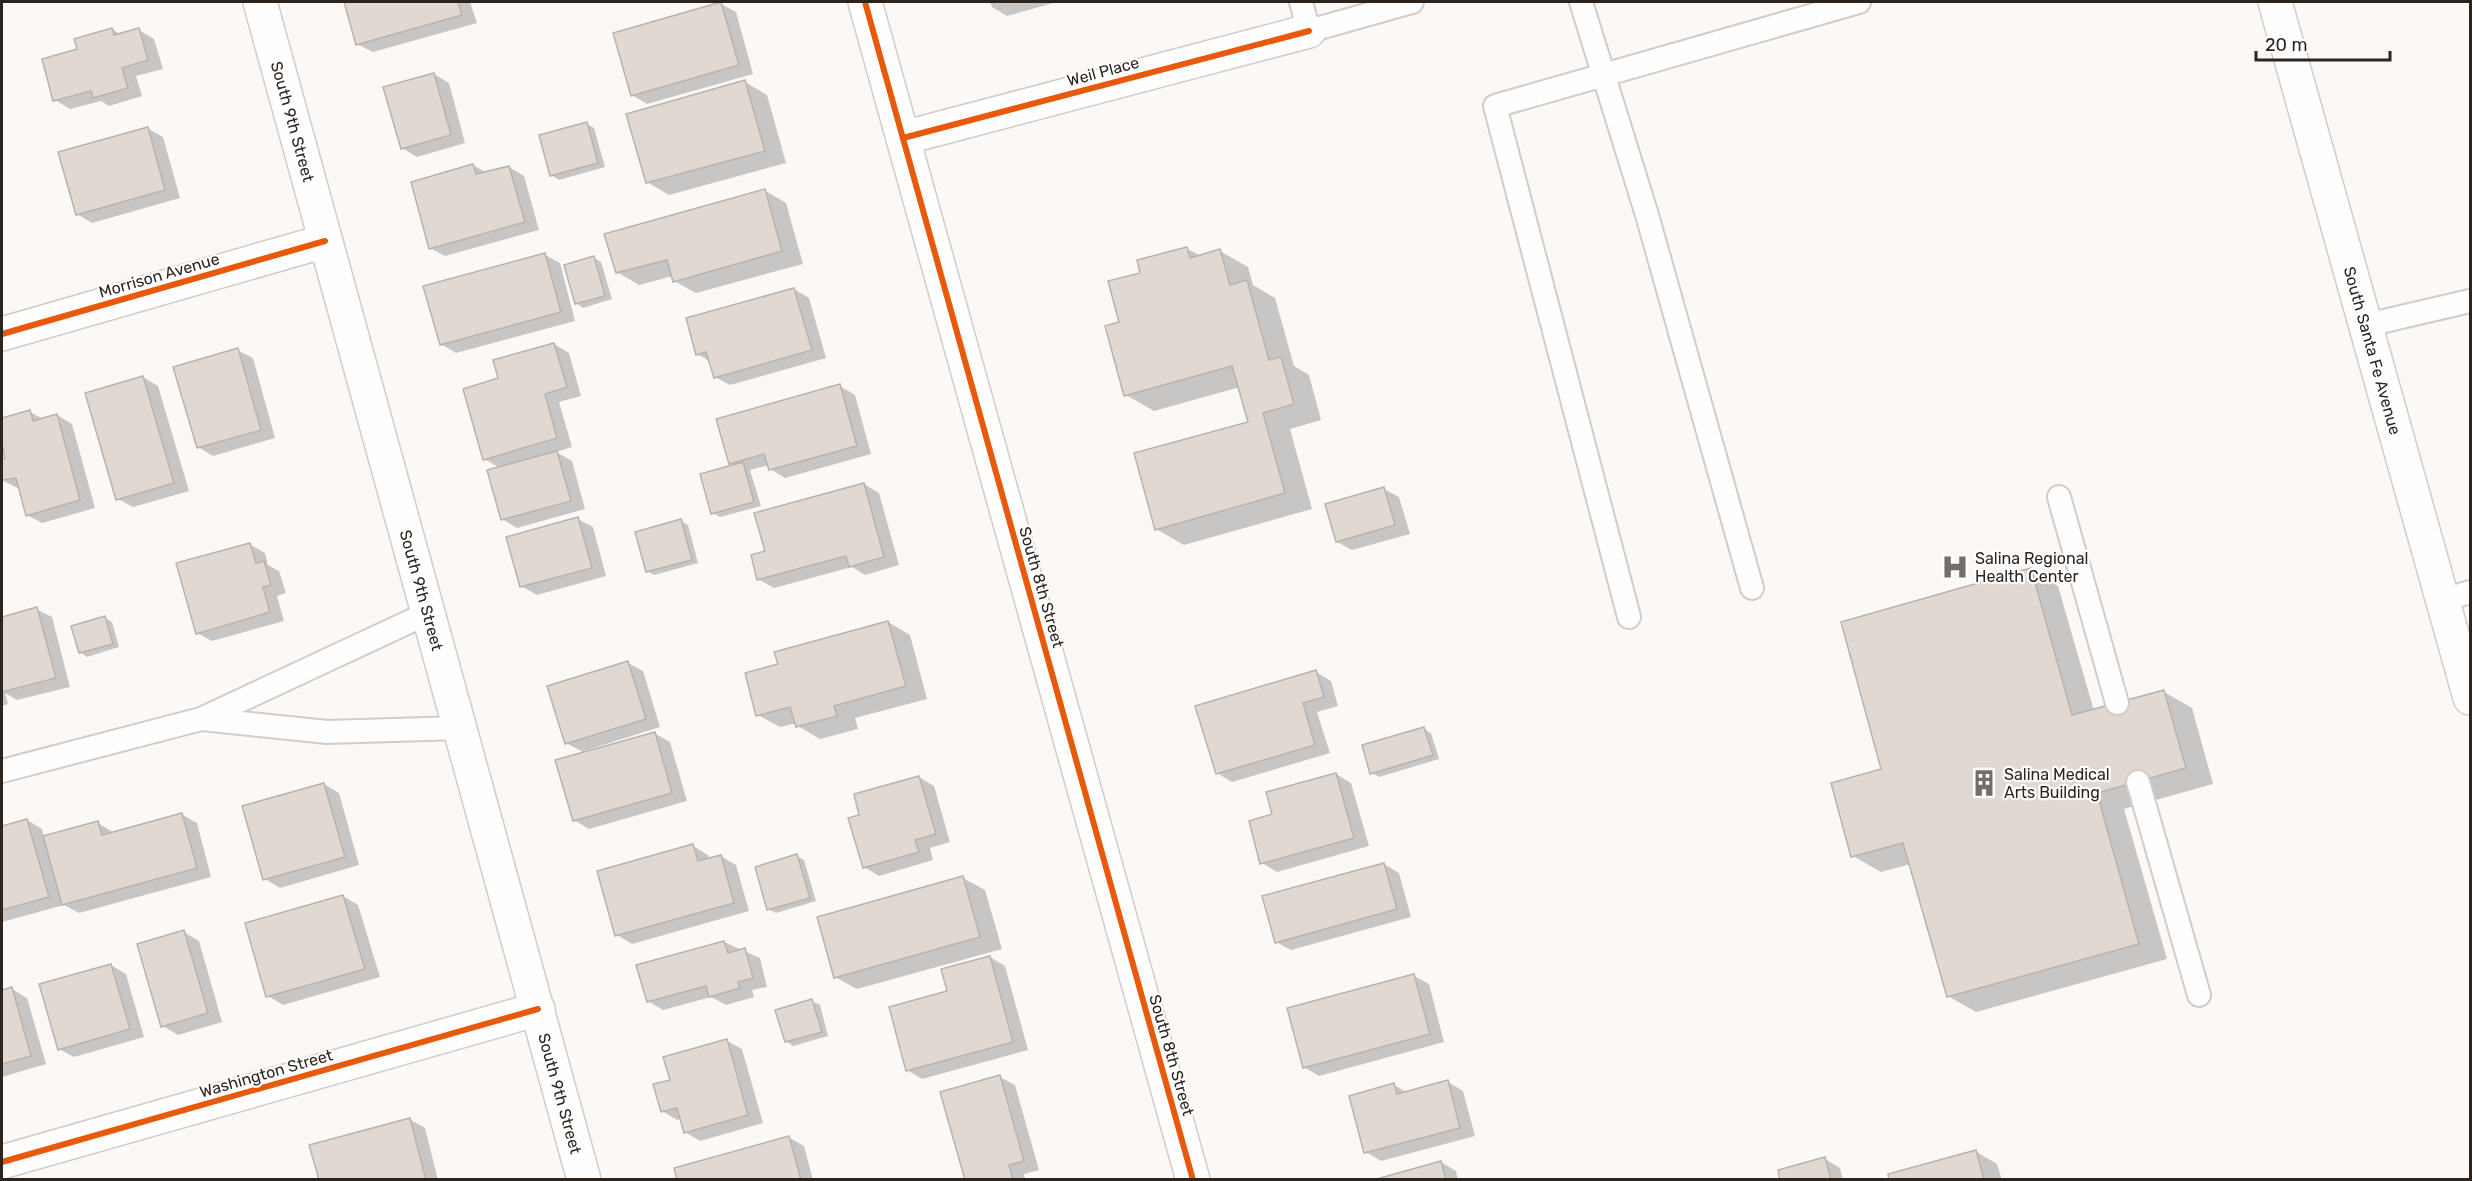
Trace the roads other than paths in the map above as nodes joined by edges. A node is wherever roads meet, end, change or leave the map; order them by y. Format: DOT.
graph roads {
  1 [pos="260,2"];
  2 [pos="865,2"];
  3 [pos="1412,2"];
  4 [pos="1581,2"];
  5 [pos="1859,2"];
  6 [pos="2275,2"];
  7 [pos="1305,16"];
  8 [pos="1605,74"];
  9 [pos="903,138"];
  10 [pos="325,241"];
  11 [pos="2470,301"];
  12 [pos="2367,325"];
  13 [pos="2,334"];
  14 [pos="2060,497"];
  15 [pos="1752,588"];
  16 [pos="2457,596"];
  17 [pos="428,613"];
  18 [pos="1629,617"];
  19 [pos="2470,698"];
  20 [pos="2117,703"];
  21 [pos="201,719"];
  22 [pos="460,728"];
  23 [pos="2,771"];
  24 [pos="2138,782"];
  25 [pos="2199,995"];
  26 [pos="538,1010"];
  27 [pos="2,1162"];
  28 [pos="584,1179"];
  29 [pos="1193,1179"];
  1 -- 10 [label="street, South 9th Street"];
  2 -- 9 [label="street, South 8th Street"];
  3 -- 7 [label="lane"];
  4 -- 8 [label="lane"];
  5 -- 8 [label="lane"];
  6 -- 12 [label="street, South Santa Fe Avenue"];
  7 -- 9 [label="street, Weil Place"];
  8 -- 15 [label="lane"];
  8 -- 18 [label="lane"];
  9 -- 29 [label="street, South 8th Street"];
  10 -- 13 [label="street, Morrison Avenue"];
  10 -- 17 [label="street, South 9th Street"];
  11 -- 12 [label="lane"];
  12 -- 16 [label="street, South Santa Fe Avenue"];
  14 -- 20 [label="lane"];
  16 -- 19 [label="street, South Santa Fe Avenue"];
  17 -- 21 [label="lane"];
  17 -- 22 [label="street, South 9th Street"];
  21 -- 22 [label="lane"];
  21 -- 23 [label="lane"];
  22 -- 26 [label="street, South 9th Street"];
  24 -- 25 [label="lane"];
  26 -- 27 [label="street, Washington Street"];
  26 -- 28 [label="street, South 9th Street"];
}
